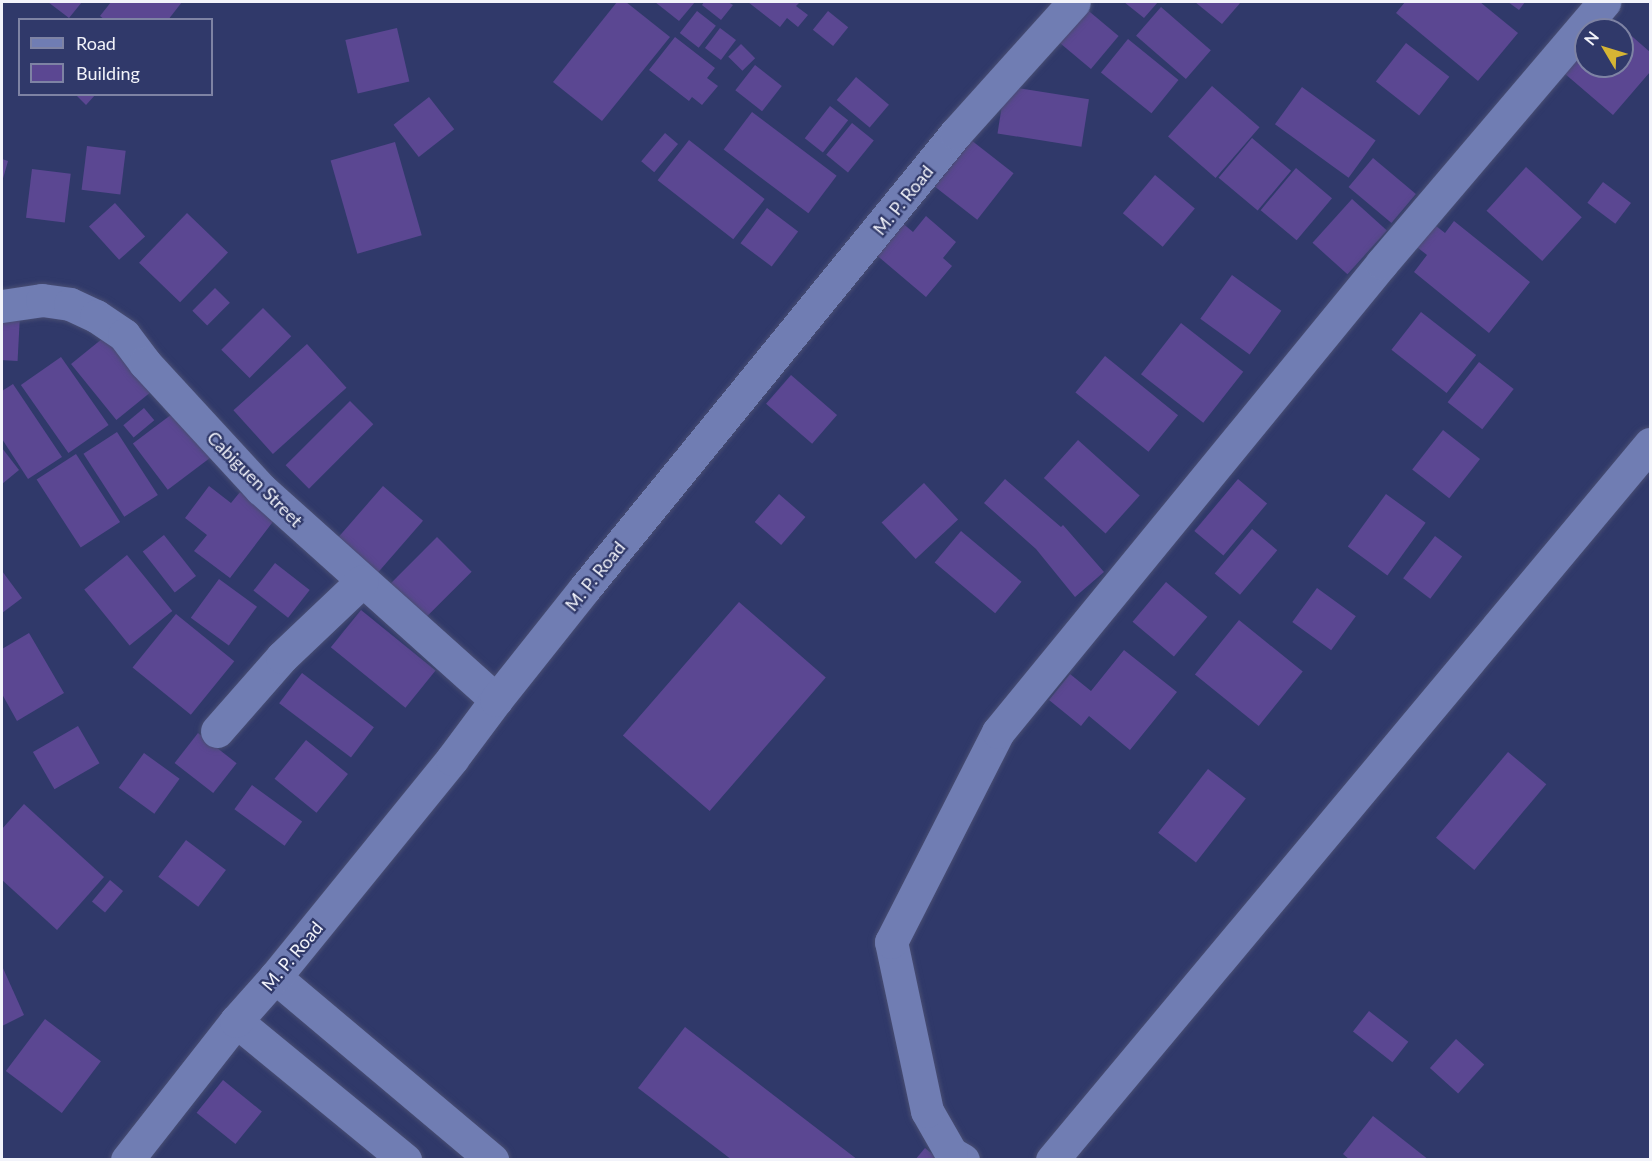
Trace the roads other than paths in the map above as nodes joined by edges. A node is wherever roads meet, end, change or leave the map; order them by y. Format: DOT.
graph roads {
  1 [pos="1074,2"];
  2 [pos="1604,2"];
  3 [pos="2,306"];
  4 [pos="1650,444"];
  5 [pos="362,581"];
  6 [pos="496,700"];
  7 [pos="217,731"];
  8 [pos="275,977"];
  9 [pos="236,1021"];
  10 [pos="127,1160"];
  11 [pos="405,1160"];
  12 [pos="492,1160"];
  13 [pos="963,1160"];
  14 [pos="1052,1160"];
  1 -- 6 [label="street, M. P. Road"];
  2 -- 13 [label="street"];
  3 -- 5 [label="street, Cabiguen Street"];
  4 -- 14 [label="street"];
  5 -- 6 [label="street, Cabiguen Street"];
  5 -- 7 [label="street"];
  6 -- 8 [label="street, M. P. Road"];
  8 -- 9 [label="street, M. P. Road"];
  8 -- 12 [label="street"];
  9 -- 10 [label="street, M. P. Road"];
  9 -- 11 [label="street"];
}
